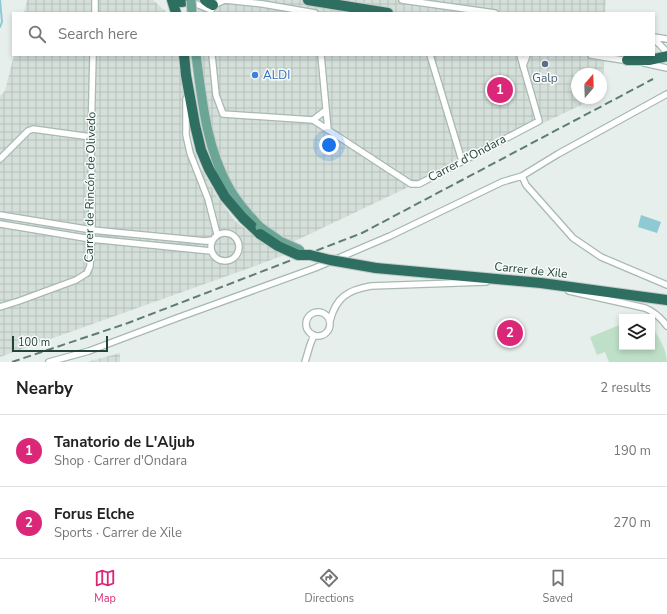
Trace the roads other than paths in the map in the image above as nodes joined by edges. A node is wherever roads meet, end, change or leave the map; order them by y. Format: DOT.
graph roads {
  1 [pos="95,0"];
  2 [pos="173,0"];
  3 [pos="190,0"];
  4 [pos="402,0"];
  5 [pos="312,1"];
  6 [pos="210,7"];
  7 [pos="95,12"];
  8 [pos="176,12"];
  9 [pos="192,12"];
  10 [pos="310,12"];
  11 [pos="316,12"];
  12 [pos="382,12"];
  13 [pos="488,12"];
  14 [pos="655,38"];
  15 [pos="655,39"];
  16 [pos="667,39"];
  17 [pos="667,52"];
  18 [pos="655,54"];
  19 [pos="93,56"];
  20 [pos="184,56"];
  21 [pos="196,56"];
  22 [pos="212,56"];
  23 [pos="321,56"];
  24 [pos="430,56"];
  25 [pos="520,56"];
  26 [pos="527,56"];
  27 [pos="598,56"];
  28 [pos="667,56"];
  29 [pos="627,60"];
  30 [pos="523,66"];
  31 [pos="667,68"];
  32 [pos="186,75"];
  33 [pos="667,94"];
  34 [pos="326,110"];
  35 [pos="313,120"];
  36 [pos="328,130"];
  37 [pos="91,137"];
  38 [pos="0,159"];
  39 [pos="462,161"];
  40 [pos="522,176"];
  41 [pos="0,215"];
  42 [pos="0,224"];
  43 [pos="92,230"];
  44 [pos="260,231"];
  45 [pos="217,234"];
  46 [pos="91,239"];
  47 [pos="212,240"];
  48 [pos="211,251"];
  49 [pos="496,278"];
  50 [pos="540,283"];
  51 [pos="667,285"];
  52 [pos="667,300"];
  53 [pos="0,307"];
  54 [pos="330,321"];
  55 [pos="667,326"];
  56 [pos="314,335"];
  57 [pos="49,362"];
  58 [pos="306,362"];
  1 -- 7 [label="street"];
  2 -- 3 [label="highway"];
  2 -- 8 [label="highway"];
  3 -- 6 [label="street"];
  3 -- 9 [label="main road, bridge"];
  4 -- 13 [label="street"];
  5 -- 11 [label="street"];
  5 -- 12 [label="highway"];
  6 -- 10 [label="street"];
  14 -- 16 [label="street"];
  15 -- 17 [label="street"];
  18 -- 28 [label="highway"];
  19 -- 37 [label="street, Carrer de Rincón de Olivedo"];
  20 -- 32 [label="highway, Carrer de Xile"];
  21 -- 44 [label="main road"];
  22 -- 35 [label="street, Carrer d'Ondara"];
  23 -- 34 [label="street"];
  24 -- 39 [label="street"];
  25 -- 30 [label="street"];
  26 -- 30 [label="street"];
  27 -- 29 [label="street"];
  28 -- 29 [label="highway"];
  29 -- 31 [label="street"];
  30 -- 39 [label="street, Carrer d'Ondara"];
  32 -- 44 [label="highway, Carrer de Xile"];
  32 -- 45 [label="street"];
  33 -- 40 [label="street"];
  34 -- 35 [label="street"];
  34 -- 36 [label="street"];
  35 -- 36 [label="street, Carrer d'Ondara"];
  36 -- 39 [label="street, Carrer d'Ondara"];
  37 -- 38 [label="street"];
  37 -- 43 [label="street, Carrer de Rincón de Olivedo"];
  40 -- 51 [label="street"];
  40 -- 57 [label="street"];
  41 -- 43 [label="street"];
  42 -- 46 [label="street"];
  43 -- 46 [label="street, Carrer de Rincón de Olivedo"];
  43 -- 47 [label="street"];
  44 -- 49 [label="highway, Carrer de Xile, bridge"];
  45 -- 47 [label="street"];
  45 -- 48 [label="street"];
  46 -- 48 [label="street"];
  46 -- 53 [label="street, Carrer de Rincón de Olivedo"];
  47 -- 48 [label="street"];
  49 -- 50 [label="highway, Carrer de Xile"];
  49 -- 54 [label="street"];
  50 -- 52 [label="highway, Carrer de Xile"];
  50 -- 55 [label="street"];
  54 -- 56 [label="street"];
  54 -- 56 [label="street"];
  56 -- 58 [label="street"];
}
